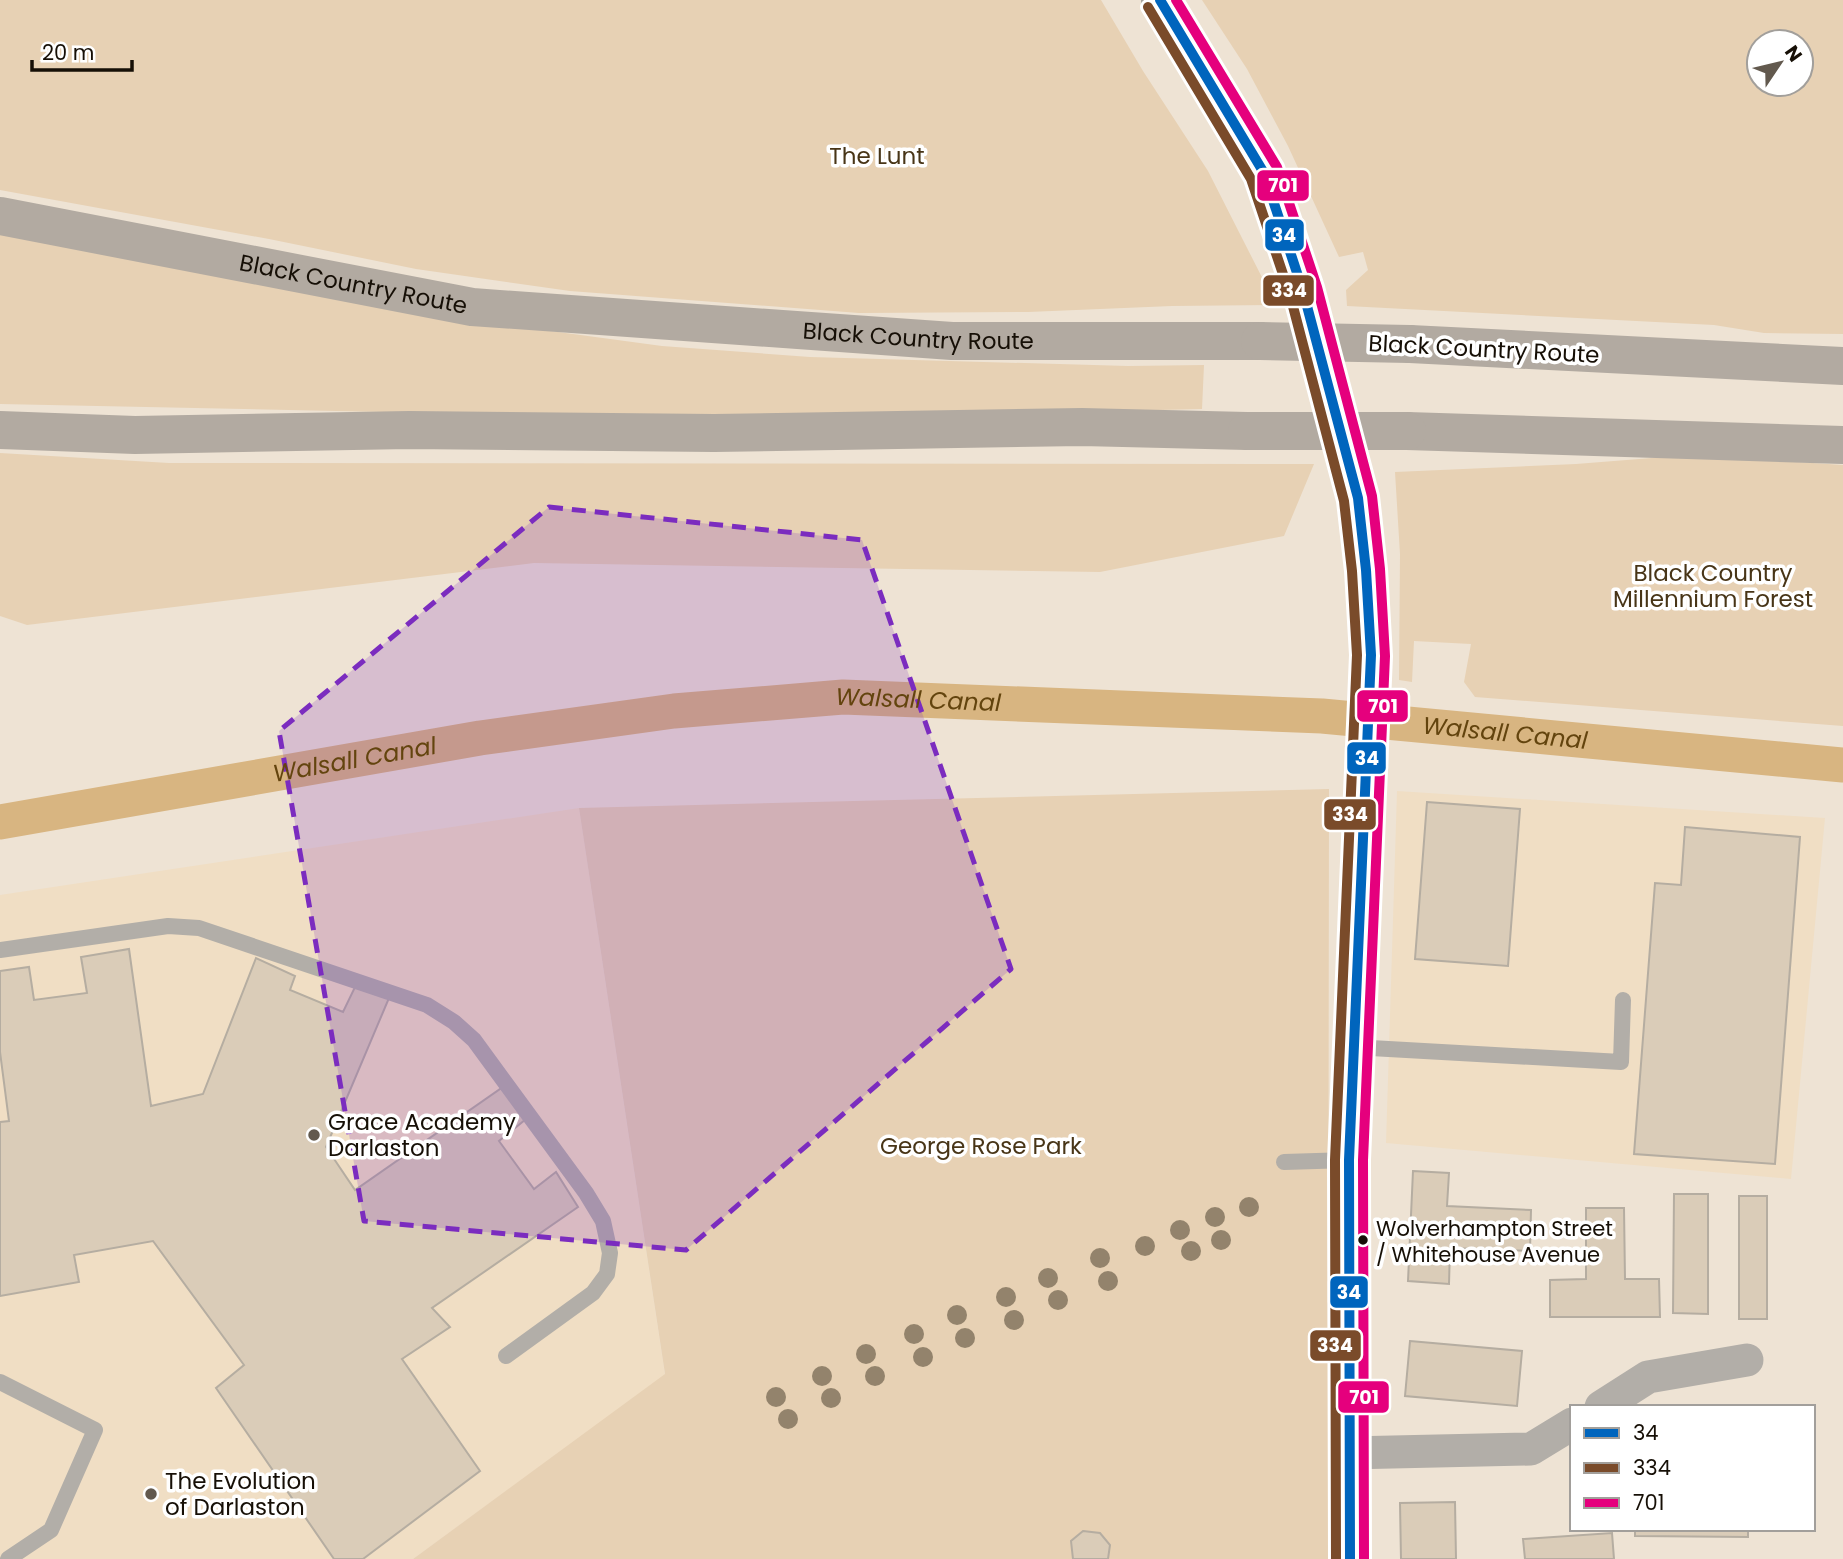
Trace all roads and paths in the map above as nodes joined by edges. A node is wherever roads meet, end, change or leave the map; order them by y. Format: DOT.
graph roads {
  1 [pos="1160,0"];
  2 [pos="0,216"];
  3 [pos="1843,366"];
  4 [pos="0,430"];
  5 [pos="1843,445"];
  6 [pos="0,950"];
  7 [pos="1623,1000"];
  8 [pos="1353,1047"];
  9 [pos="1349,1160"];
  10 [pos="1284,1162"];
  11 [pos="506,1356"];
  12 [pos="1747,1360"];
  13 [pos="0,1382"];
  14 [pos="1604,1405"];
  15 [pos="1570,1425"];
  16 [pos="1348,1453"];
  17 [pos="8,1559"];
  18 [pos="1350,1559"];
  1 -- 8 [label="street"];
  2 -- 3 [label="highway, Black Country Route, bridge"];
  4 -- 5 [label="highway, bridge"];
  6 -- 11 [label="lane"];
  7 -- 8 [label="lane"];
  8 -- 9 [label="street"];
  9 -- 10 [label="lane"];
  9 -- 16 [label="street"];
  12 -- 14 [label="street"];
  13 -- 17 [label="lane"];
  15 -- 16 [label="street"];
  16 -- 18 [label="street"];
}
